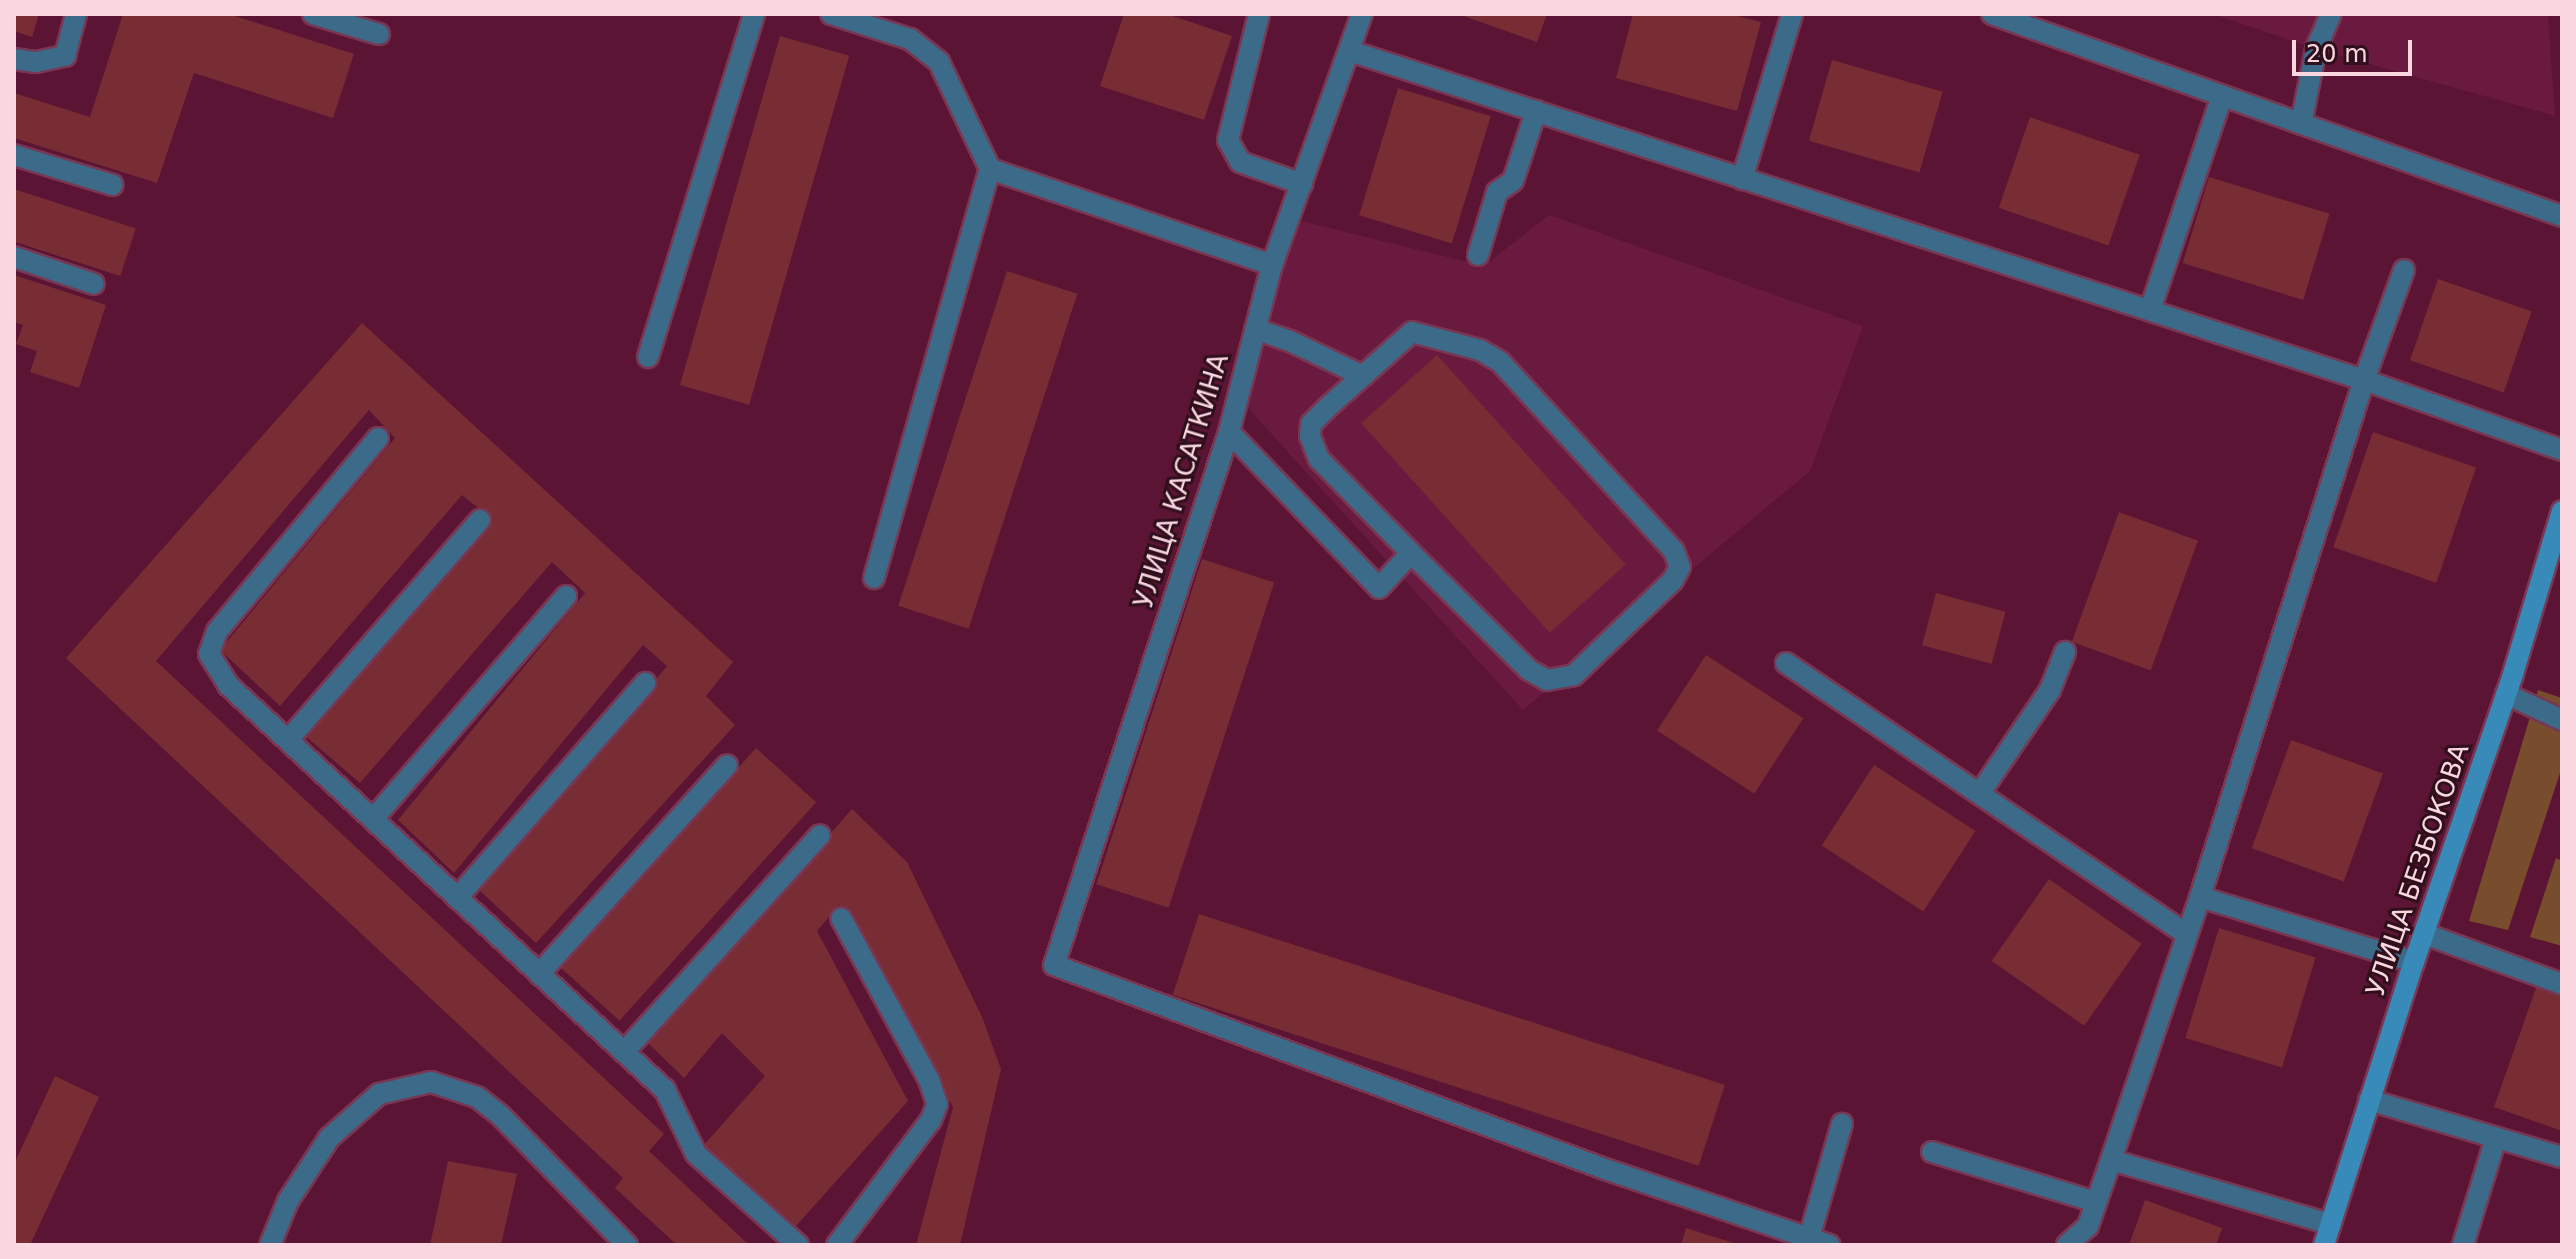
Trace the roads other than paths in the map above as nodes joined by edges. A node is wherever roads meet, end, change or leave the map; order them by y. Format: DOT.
graph roads {
  1 [pos="76,14"];
  2 [pos="313,14"];
  3 [pos="754,14"];
  4 [pos="831,14"];
  5 [pos="1259,14"];
  6 [pos="1362,14"];
  7 [pos="1792,14"];
  8 [pos="1992,14"];
  9 [pos="2331,14"];
  10 [pos="379,34"];
  11 [pos="1350,51"];
  12 [pos="14,59"];
  13 [pos="2222,96"];
  14 [pos="1536,111"];
  15 [pos="2301,124"];
  16 [pos="14,155"];
  17 [pos="990,169"];
  18 [pos="1742,179"];
  19 [pos="1302,184"];
  20 [pos="113,185"];
  21 [pos="2562,216"];
  22 [pos="1478,255"];
  23 [pos="14,257"];
  24 [pos="1272,265"];
  25 [pos="2404,270"];
  26 [pos="94,284"];
  27 [pos="2150,310"];
  28 [pos="1255,329"];
  29 [pos="648,357"];
  30 [pos="1363,376"];
  31 [pos="2364,380"];
  32 [pos="1229,432"];
  33 [pos="378,438"];
  34 [pos="2562,450"];
  35 [pos="2562,511"];
  36 [pos="480,520"];
  37 [pos="1411,553"];
  38 [pos="874,578"];
  39 [pos="566,596"];
  40 [pos="2065,652"];
  41 [pos="1786,663"];
  42 [pos="645,683"];
  43 [pos="2506,694"];
  44 [pos="2562,720"];
  45 [pos="288,740"];
  46 [pos="727,765"];
  47 [pos="1980,793"];
  48 [pos="373,819"];
  49 [pos="820,835"];
  50 [pos="2200,897"];
  51 [pos="457,898"];
  52 [pos="841,918"];
  53 [pos="2187,934"];
  54 [pos="2425,934"];
  55 [pos="2414,962"];
  56 [pos="539,974"];
  57 [pos="2562,984"];
  58 [pos="624,1052"];
  59 [pos="2369,1100"];
  60 [pos="1842,1124"];
  61 [pos="2496,1138"];
  62 [pos="1932,1152"];
  63 [pos="2562,1157"];
  64 [pos="2111,1160"];
  65 [pos="2096,1202"];
  66 [pos="2330,1224"];
  67 [pos="2085,1235"];
  68 [pos="1809,1238"];
  69 [pos="270,1245"];
  70 [pos="627,1245"];
  71 [pos="798,1245"];
  72 [pos="837,1245"];
  73 [pos="1830,1245"];
  74 [pos="2067,1245"];
  75 [pos="2324,1245"];
  76 [pos="2463,1245"];
  1 -- 12 [label="street"];
  2 -- 10 [label="street"];
  3 -- 29 [label="street"];
  4 -- 17 [label="street"];
  5 -- 19 [label="street"];
  6 -- 11 [label="street, УЛИЦА КАСАТКИНА"];
  7 -- 18 [label="street"];
  8 -- 13 [label="street"];
  9 -- 15 [label="street"];
  11 -- 14 [label="street"];
  11 -- 19 [label="street, УЛИЦА КАСАТКИНА"];
  13 -- 15 [label="street"];
  13 -- 27 [label="street"];
  14 -- 18 [label="street"];
  14 -- 22 [label="street"];
  15 -- 21 [label="street"];
  16 -- 20 [label="street"];
  17 -- 24 [label="street"];
  17 -- 38 [label="street"];
  18 -- 27 [label="street"];
  19 -- 24 [label="street, УЛИЦА КАСАТКИНА"];
  23 -- 26 [label="street"];
  24 -- 28 [label="street, УЛИЦА КАСАТКИНА"];
  25 -- 31 [label="street"];
  27 -- 31 [label="street"];
  28 -- 30 [label="street"];
  28 -- 32 [label="street, УЛИЦА КАСАТКИНА"];
  30 -- 37 [label="street"];
  30 -- 37 [label="street"];
  31 -- 34 [label="street"];
  31 -- 50 [label="street"];
  32 -- 37 [label="street"];
  32 -- 68 [label="street, УЛИЦА КАСАТКИНА"];
  33 -- 45 [label="street"];
  35 -- 43 [label="street, УЛИЦА БЕЗБОКОВА"];
  36 -- 45 [label="street"];
  39 -- 48 [label="street"];
  40 -- 47 [label="street"];
  41 -- 47 [label="street"];
  42 -- 51 [label="street"];
  43 -- 44 [label="street"];
  43 -- 54 [label="street, УЛИЦА БЕЗБОКОВА"];
  45 -- 48 [label="street"];
  46 -- 56 [label="street"];
  47 -- 53 [label="street"];
  48 -- 51 [label="street"];
  49 -- 58 [label="street"];
  50 -- 53 [label="street"];
  50 -- 55 [label="street"];
  51 -- 56 [label="street"];
  52 -- 72 [label="street"];
  53 -- 64 [label="street"];
  54 -- 55 [label="street, УЛИЦА БЕЗБОКОВА"];
  54 -- 57 [label="street"];
  55 -- 59 [label="street, УЛИЦА БЕЗБОКОВА"];
  56 -- 58 [label="street"];
  58 -- 71 [label="street"];
  59 -- 61 [label="street"];
  59 -- 66 [label="street, УЛИЦА БЕЗБОКОВА"];
  60 -- 68 [label="street"];
  61 -- 63 [label="street"];
  61 -- 76 [label="street"];
  62 -- 65 [label="street"];
  64 -- 65 [label="street"];
  64 -- 66 [label="street"];
  65 -- 67 [label="street"];
  66 -- 75 [label="street, УЛИЦА БЕЗБОКОВА"];
  67 -- 74 [label="street"];
  68 -- 73 [label="street"];
  69 -- 70 [label="street"];
}
